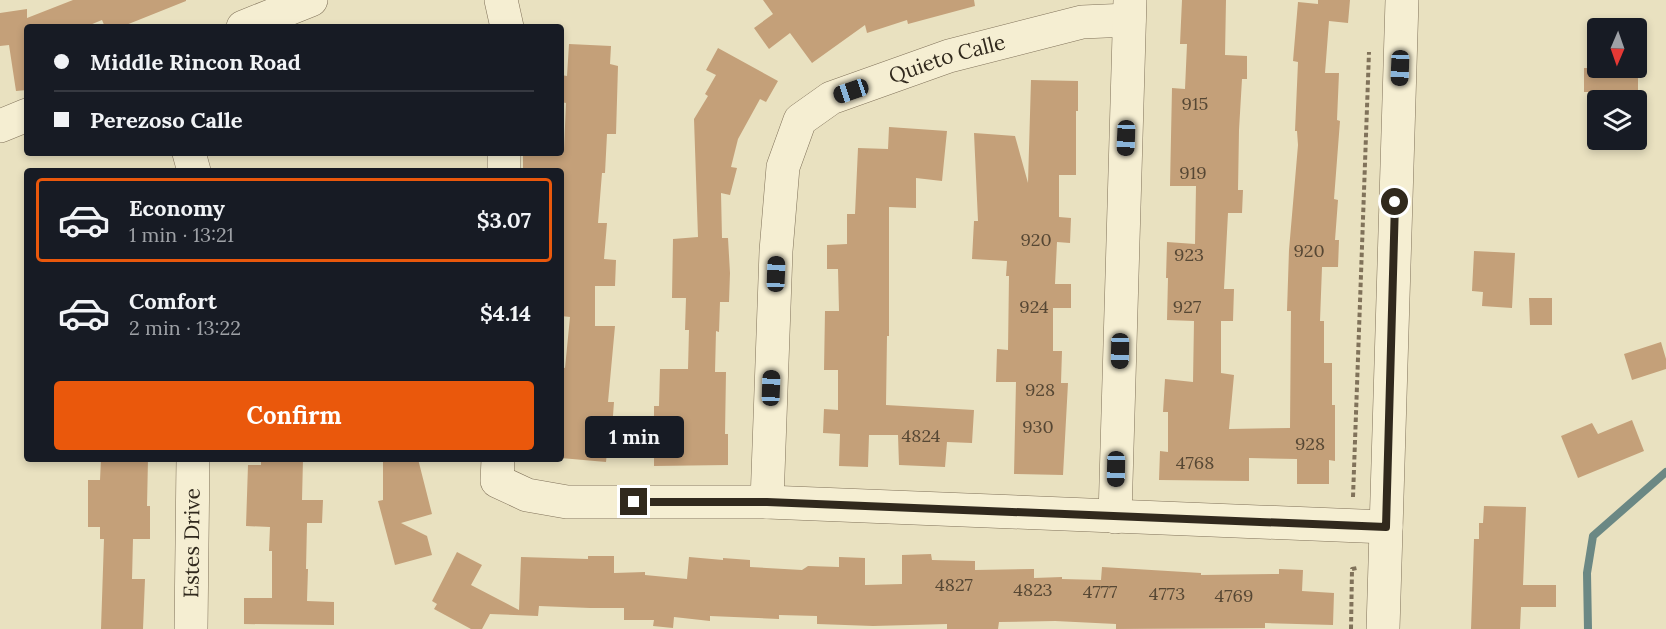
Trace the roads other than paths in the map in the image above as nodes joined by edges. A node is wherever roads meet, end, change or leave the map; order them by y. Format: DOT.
graph roads {
  1 [pos="311,0"];
  2 [pos="501,0"];
  3 [pos="1402,0"];
  4 [pos="1130,10"];
  5 [pos="251,24"];
  6 [pos="506,24"];
  7 [pos="24,116"];
  8 [pos="0,126"];
  9 [pos="193,462"];
  10 [pos="497,470"];
  11 [pos="767,502"];
  12 [pos="1115,517"];
  13 [pos="1386,527"];
  14 [pos="191,629"];
  15 [pos="1383,629"];
  1 -- 5 [label="street"];
  2 -- 6 [label="street"];
  3 -- 13 [label="street"];
  4 -- 11 [label="street, Quieto Calle"];
  4 -- 12 [label="street"];
  7 -- 8 [label="street"];
  9 -- 14 [label="street, Estes Drive"];
  10 -- 11 [label="street"];
  11 -- 12 [label="street"];
  12 -- 13 [label="street"];
  13 -- 15 [label="street"];
}
